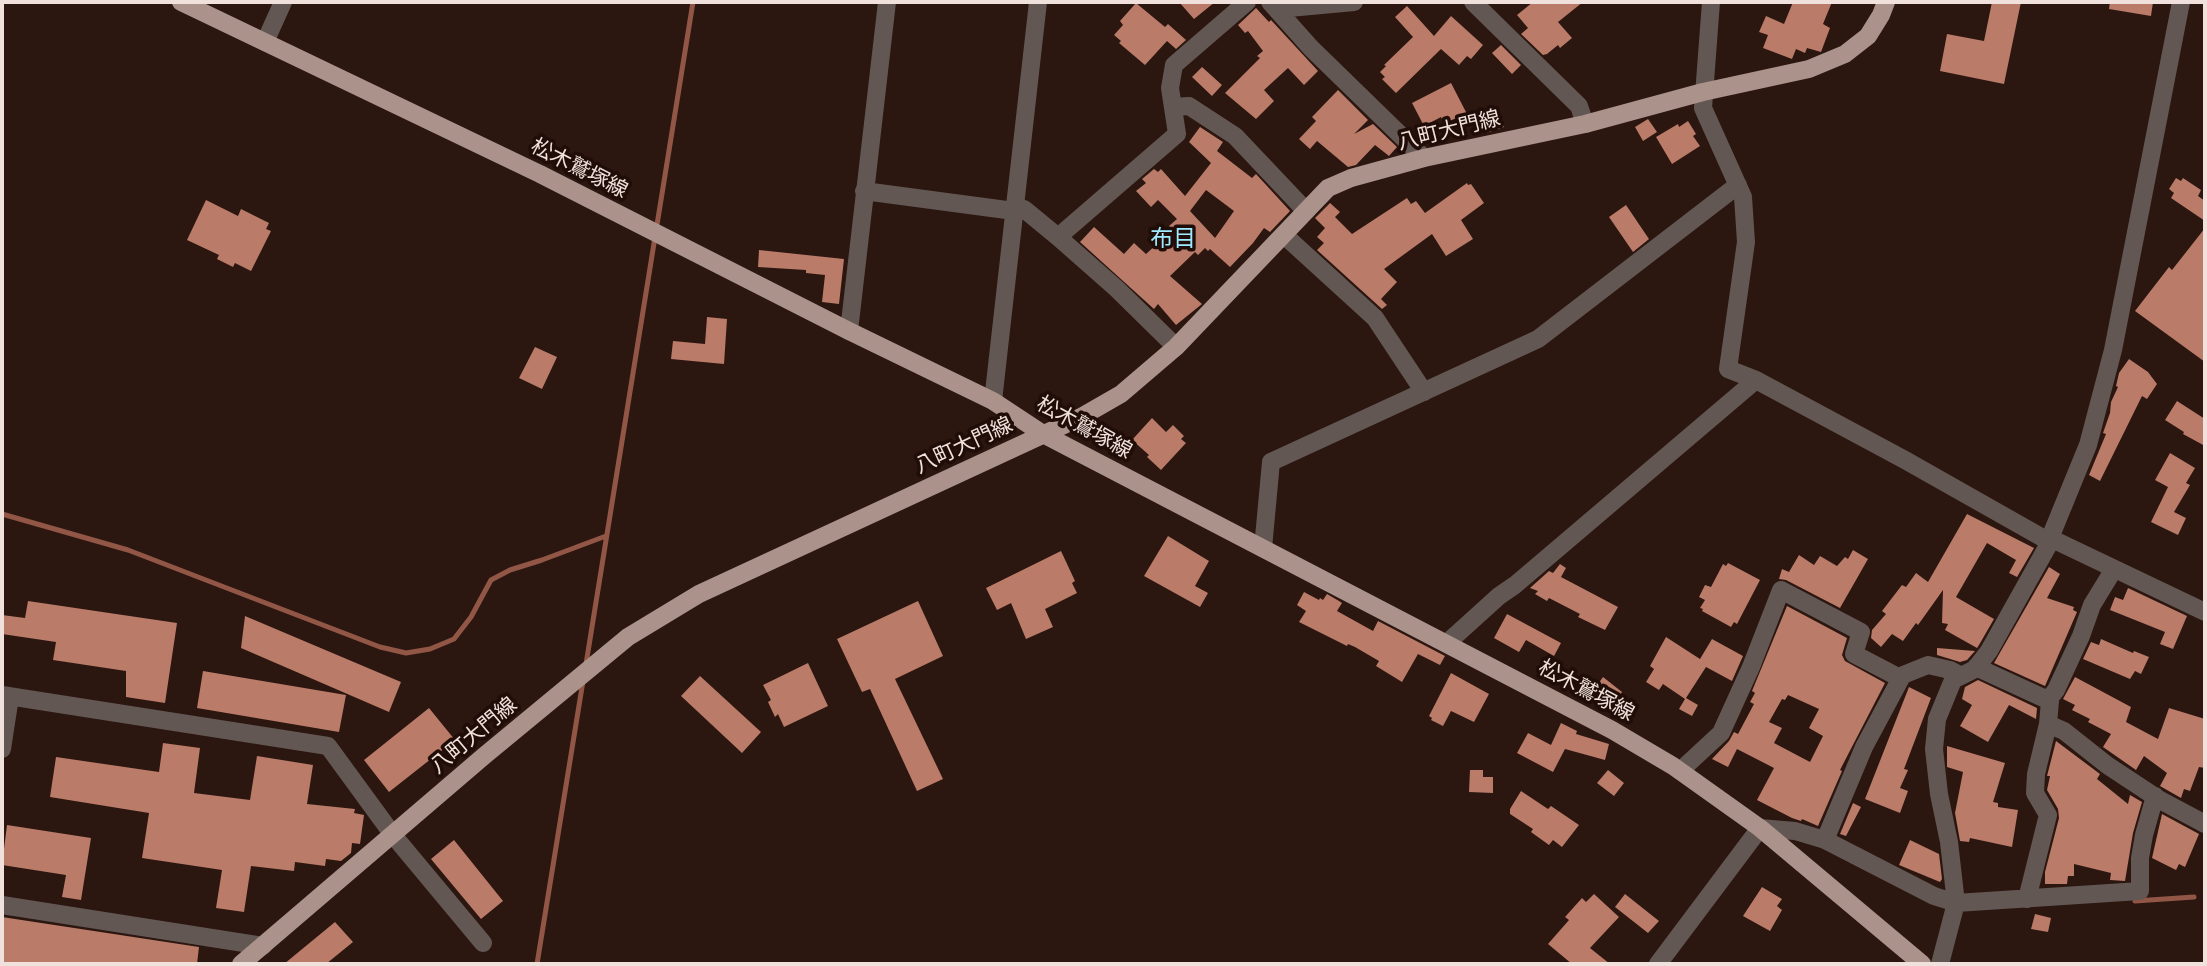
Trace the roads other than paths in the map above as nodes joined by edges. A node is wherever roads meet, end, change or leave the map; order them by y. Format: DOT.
graph roads {
  1 [pos="181,2"];
  2 [pos="283,2"];
  3 [pos="887,2"];
  4 [pos="1038,2"];
  5 [pos="1247,2"];
  6 [pos="1354,2"];
  7 [pos="1472,2"];
  8 [pos="1711,2"];
  9 [pos="1886,2"];
  10 [pos="2181,2"];
  11 [pos="1274,5"];
  12 [pos="265,42"];
  13 [pos="1703,92"];
  14 [pos="1173,107"];
  15 [pos="1585,124"];
  16 [pos="1424,158"];
  17 [pos="1738,185"];
  18 [pos="864,191"];
  19 [pos="1014,209"];
  20 [pos="1307,211"];
  21 [pos="1284,235"];
  22 [pos="1058,237"];
  23 [pos="849,331"];
  24 [pos="1175,347"];
  25 [pos="1756,380"];
  26 [pos="1424,392"];
  27 [pos="993,401"];
  28 [pos="1042,435"];
  29 [pos="2050,540"];
  30 [pos="1263,548"];
  31 [pos="2114,569"];
  32 [pos="2205,612"];
  33 [pos="1447,643"];
  34 [pos="1969,672"];
  35 [pos="1902,676"];
  36 [pos="6,696"];
  37 [pos="2048,700"];
  38 [pos="2048,724"];
  39 [pos="2,750"];
  40 [pos="1680,771"];
  41 [pos="2155,796"];
  42 [pos="2205,824"];
  43 [pos="1760,828"];
  44 [pos="393,835"];
  45 [pos="1825,840"];
  46 [pos="2027,899"];
  47 [pos="1956,903"];
  48 [pos="2,905"];
  49 [pos="483,943"];
  50 [pos="263,946"];
  51 [pos="241,964"];
  52 [pos="1658,964"];
  53 [pos="1922,964"];
  54 [pos="1940,964"];
  1 -- 12 [label="main road, 松木鷲塚線"];
  2 -- 12 [label="street"];
  3 -- 18 [label="street"];
  4 -- 19 [label="street"];
  5 -- 14 [label="street"];
  6 -- 11 [label="street"];
  7 -- 15 [label="street"];
  8 -- 13 [label="street"];
  9 -- 13 [label="main road, 八町大門線"];
  10 -- 29 [label="street"];
  11 -- 16 [label="street"];
  12 -- 23 [label="main road, 松木鷲塚線"];
  13 -- 15 [label="main road, 八町大門線"];
  13 -- 17 [label="street"];
  14 -- 20 [label="street"];
  14 -- 22 [label="street"];
  15 -- 16 [label="main road, 八町大門線"];
  16 -- 20 [label="main road, 八町大門線"];
  17 -- 25 [label="street"];
  17 -- 26 [label="street"];
  18 -- 19 [label="street"];
  18 -- 23 [label="street"];
  19 -- 22 [label="street"];
  19 -- 27 [label="street"];
  20 -- 21 [label="main road, 八町大門線"];
  21 -- 24 [label="main road, 八町大門線"];
  21 -- 26 [label="street"];
  22 -- 24 [label="street"];
  23 -- 27 [label="main road, 松木鷲塚線"];
  24 -- 28 [label="main road, 八町大門線"];
  25 -- 29 [label="street"];
  25 -- 33 [label="street"];
  26 -- 30 [label="street"];
  27 -- 28 [label="main road, 松木鷲塚線"];
  28 -- 30 [label="main road, 松木鷲塚線"];
  28 -- 44 [label="main road, 八町大門線"];
  29 -- 31 [label="street"];
  29 -- 34 [label="street"];
  30 -- 33 [label="main road, 松木鷲塚線"];
  31 -- 32 [label="street"];
  31 -- 37 [label="street"];
  33 -- 40 [label="main road, 松木鷲塚線"];
  34 -- 35 [label="street"];
  34 -- 37 [label="street"];
  34 -- 47 [label="street"];
  35 -- 40 [label="street"];
  35 -- 45 [label="street"];
  36 -- 39 [label="street"];
  36 -- 44 [label="street"];
  37 -- 38 [label="street"];
  38 -- 41 [label="street"];
  38 -- 46 [label="street"];
  40 -- 43 [label="main road, 松木鷲塚線"];
  41 -- 42 [label="street"];
  41 -- 46 [label="street"];
  43 -- 45 [label="street"];
  43 -- 52 [label="street"];
  43 -- 53 [label="main road, 松木鷲塚線"];
  44 -- 49 [label="street"];
  44 -- 50 [label="main road, 八町大門線"];
  45 -- 47 [label="street"];
  46 -- 47 [label="street"];
  47 -- 54 [label="street"];
  48 -- 50 [label="street"];
  50 -- 51 [label="main road, 八町大門線"];
}
